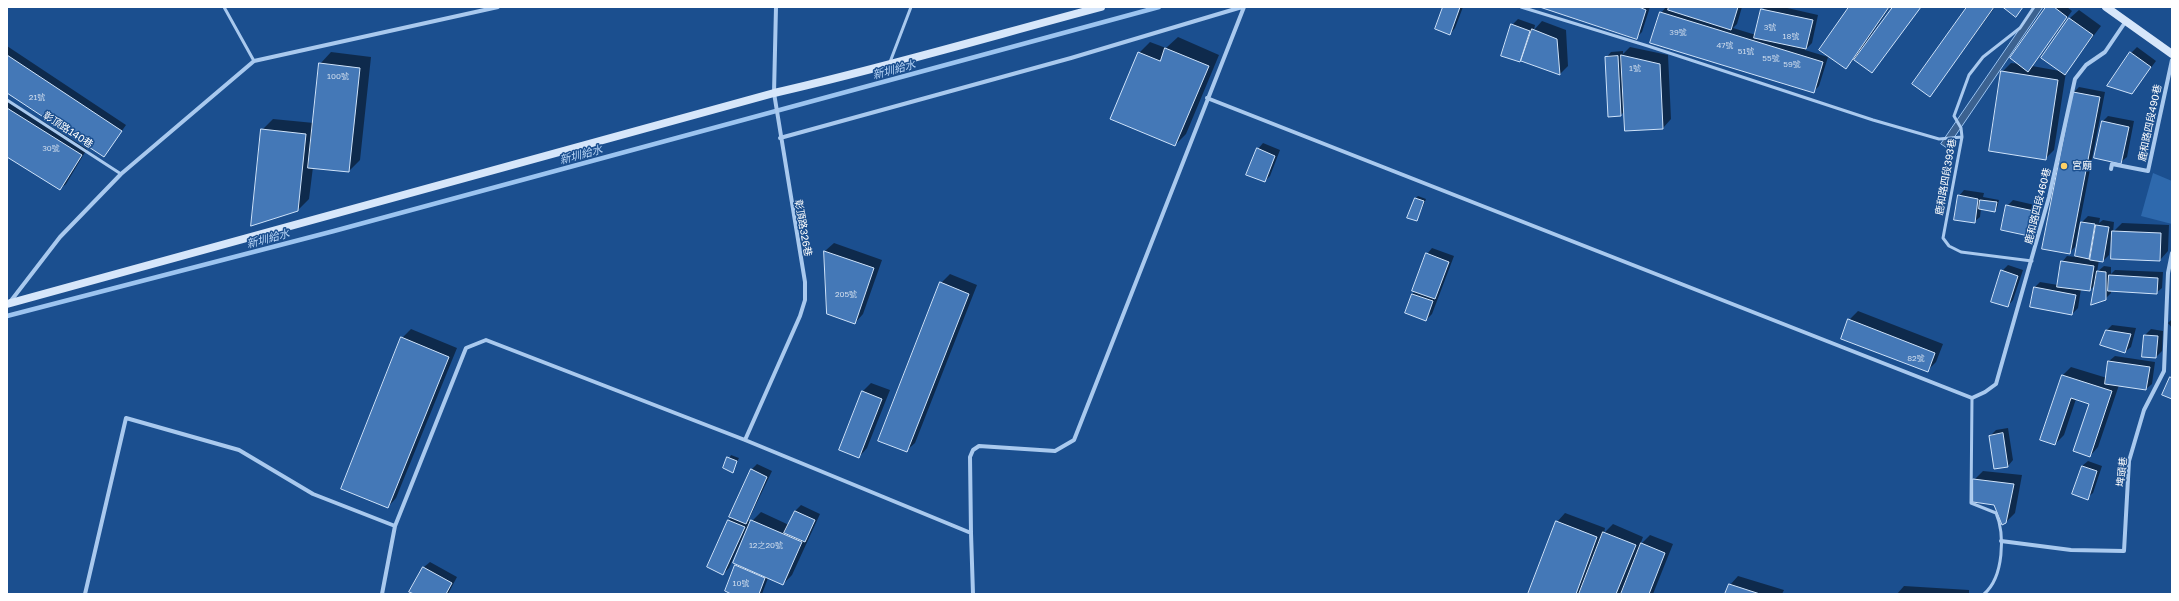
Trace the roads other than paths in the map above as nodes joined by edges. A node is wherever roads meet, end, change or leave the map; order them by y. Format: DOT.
graph roads {
  1 [pos="224,7"];
  2 [pos="498,7"];
  3 [pos="776,7"];
  4 [pos="911,7"];
  5 [pos="1101,7"];
  6 [pos="1243,7"];
  7 [pos="1521,7"];
  8 [pos="2034,7"];
  9 [pos="2106,7"];
  10 [pos="2126,21"];
  11 [pos="2172,54"];
  12 [pos="2172,60"];
  13 [pos="254,61"];
  14 [pos="889,66"];
  15 [pos="774,93"];
  16 [pos="1207,98"];
  17 [pos="7,100"];
  18 [pos="1962,137"];
  19 [pos="780,138"];
  20 [pos="2111,169"];
  21 [pos="121,174"];
  22 [pos="2172,254"];
  23 [pos="2032,261"];
  24 [pos="8,304"];
  25 [pos="1972,398"];
  26 [pos="745,440"];
  27 [pos="395,526"];
  28 [pos="971,533"];
  29 [pos="2001,542"];
  30 [pos="85,594"];
  31 [pos="382,594"];
  32 [pos="973,594"];
  33 [pos="1984,594"];
  1 -- 13 [label="lane"];
  2 -- 13 [label="street"];
  3 -- 15 [label="street, 彰頂路326巷"];
  4 -- 14 [label="lane"];
  5 -- 14 [label="street"];
  6 -- 16 [label="street"];
  6 -- 19 [label="street"];
  7 -- 18 [label="lane"];
  8 -- 18 [label="lane, 鹿和路四段393巷"];
  9 -- 10 [label="street"];
  10 -- 11 [label="street"];
  10 -- 23 [label="street, 鹿和路四段460巷"];
  12 -- 20 [label="street, 鹿和路四段490巷"];
  13 -- 21 [label="street"];
  14 -- 15 [label="street"];
  15 -- 19 [label="street, 彰頂路326巷"];
  15 -- 24 [label="street"];
  16 -- 25 [label="street"];
  16 -- 28 [label="street"];
  17 -- 21 [label="lane, 彰頂路140巷"];
  18 -- 23 [label="lane, 鹿和路四段393巷"];
  19 -- 26 [label="street, 彰頂路326巷"];
  21 -- 24 [label="street"];
  22 -- 29 [label="street, 埤頭巷"];
  23 -- 25 [label="street, 鹿和路四段460巷"];
  25 -- 29 [label="lane"];
  26 -- 27 [label="street"];
  26 -- 28 [label="street"];
  27 -- 30 [label="street"];
  27 -- 31 [label="street"];
  28 -- 32 [label="street"];
  29 -- 33 [label="lane"];
}
